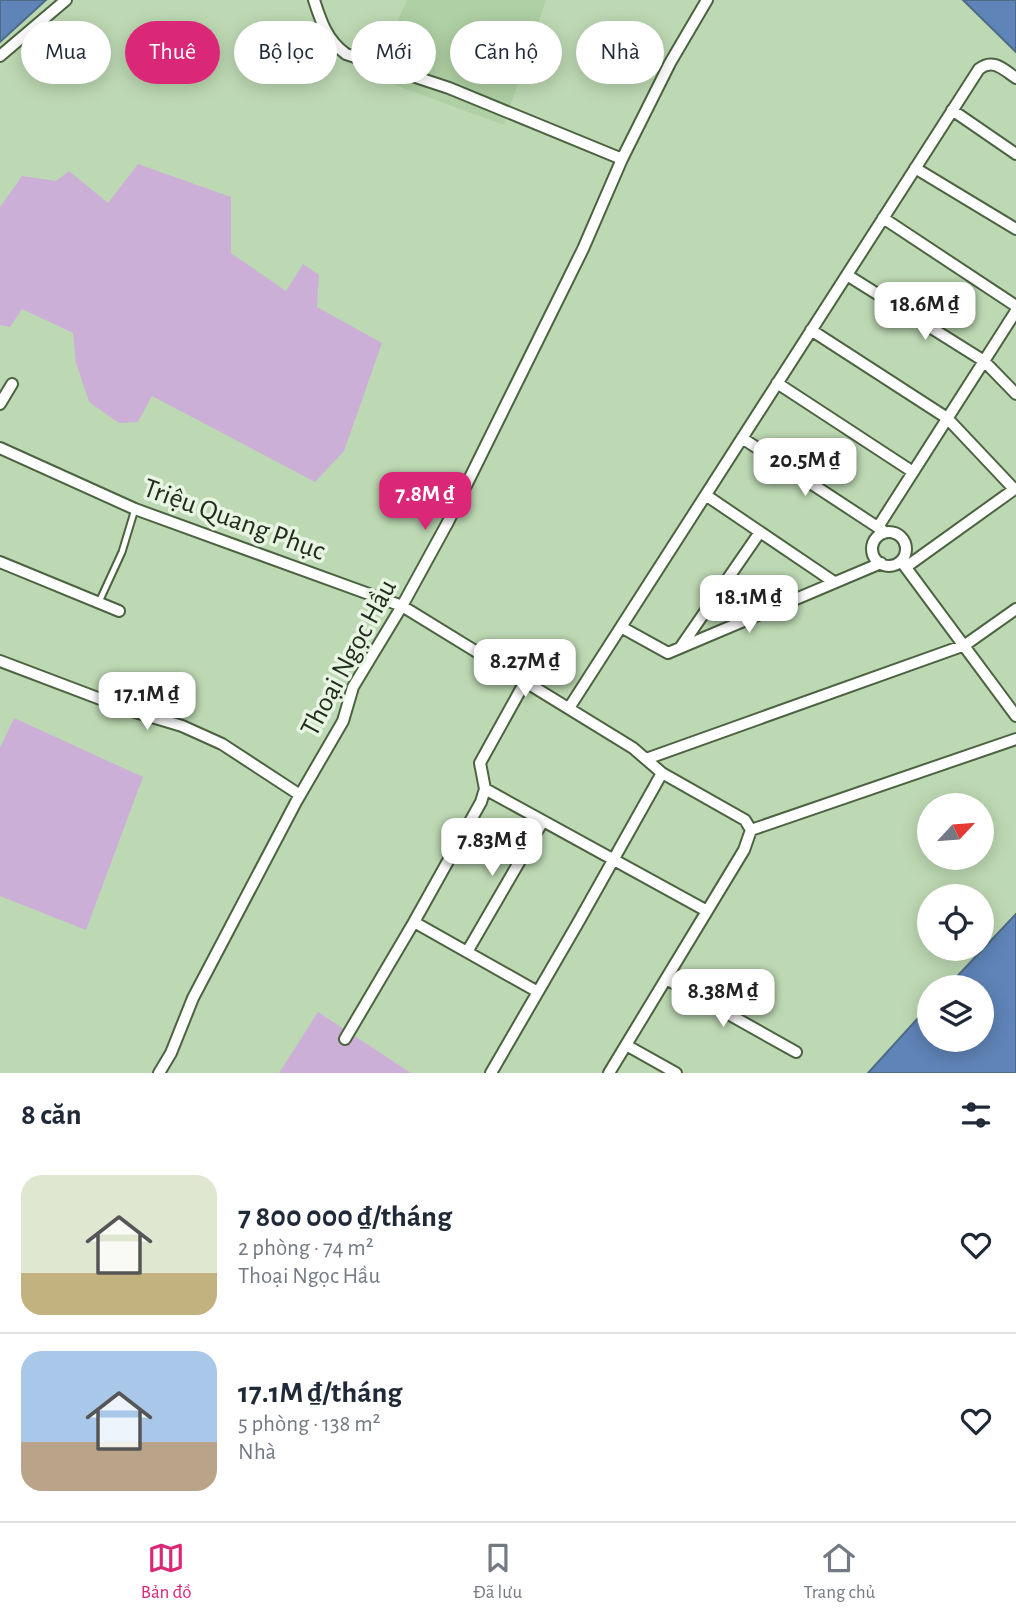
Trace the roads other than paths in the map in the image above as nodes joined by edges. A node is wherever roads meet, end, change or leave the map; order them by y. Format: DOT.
graph roads {
  1 [pos="66,0"];
  2 [pos="314,0"];
  3 [pos="707,0"];
  4 [pos="0,56"];
  5 [pos="1016,78"];
  6 [pos="952,110"];
  7 [pos="1016,154"];
  8 [pos="622,159"];
  9 [pos="915,168"];
  10 [pos="883,218"];
  11 [pos="1016,229"];
  12 [pos="847,275"];
  13 [pos="1016,306"];
  14 [pos="1016,312"];
  15 [pos="811,330"];
  16 [pos="984,361"];
  17 [pos="777,383"];
  18 [pos="12,384"];
  19 [pos="1016,394"];
  20 [pos="0,404"];
  21 [pos="947,418"];
  22 [pos="742,438"];
  23 [pos="0,448"];
  24 [pos="913,472"];
  25 [pos="1015,489"];
  26 [pos="707,496"];
  27 [pos="135,509"];
  28 [pos="881,530"];
  29 [pos="760,532"];
  30 [pos="0,562"];
  31 [pos="881,563"];
  32 [pos="903,564"];
  33 [pos="834,582"];
  34 [pos="99,602"];
  35 [pos="402,606"];
  36 [pos="1016,609"];
  37 [pos="119,611"];
  38 [pos="621,627"];
  39 [pos="965,645"];
  40 [pos="680,648"];
  41 [pos="0,661"];
  42 [pos="526,680"];
  43 [pos="569,708"];
  44 [pos="1016,716"];
  45 [pos="1016,739"];
  46 [pos="646,759"];
  47 [pos="662,772"];
  48 [pos="485,789"];
  49 [pos="300,795"];
  50 [pos="543,821"];
  51 [pos="751,830"];
  52 [pos="614,860"];
  53 [pos="707,911"];
  54 [pos="414,922"];
  55 [pos="467,952"];
  56 [pos="666,979"];
  57 [pos="538,992"];
  58 [pos="345,1039"];
  59 [pos="626,1045"];
  60 [pos="796,1052"];
  61 [pos="159,1073"];
  62 [pos="491,1073"];
  63 [pos="609,1073"];
  64 [pos="676,1073"];
  1 -- 4 [label="street"];
  2 -- 8 [label="street"];
  3 -- 8 [label="street, Thoại Ngọc Hầu"];
  5 -- 6 [label="street"];
  6 -- 7 [label="street"];
  6 -- 9 [label="street"];
  8 -- 35 [label="street, Thoại Ngọc Hầu"];
  9 -- 10 [label="street"];
  9 -- 11 [label="street"];
  10 -- 12 [label="street"];
  10 -- 13 [label="street"];
  12 -- 15 [label="street"];
  12 -- 16 [label="street"];
  14 -- 16 [label="street"];
  15 -- 17 [label="street"];
  15 -- 21 [label="street"];
  16 -- 19 [label="street"];
  16 -- 21 [label="street"];
  17 -- 22 [label="street"];
  17 -- 24 [label="street"];
  18 -- 20 [label="street"];
  21 -- 24 [label="street"];
  21 -- 25 [label="street"];
  22 -- 26 [label="street"];
  22 -- 28 [label="street"];
  23 -- 27 [label="street, Triệu Quang Phục"];
  24 -- 28 [label="street"];
  25 -- 32 [label="street"];
  26 -- 29 [label="street"];
  26 -- 38 [label="street"];
  27 -- 34 [label="lane"];
  27 -- 35 [label="street, Triệu Quang Phục"];
  28 -- 31 [label="street"];
  28 -- 32 [label="street"];
  29 -- 33 [label="street"];
  29 -- 40 [label="street"];
  30 -- 34 [label="street"];
  31 -- 32 [label="street"];
  31 -- 33 [label="street"];
  32 -- 39 [label="street"];
  33 -- 40 [label="street"];
  34 -- 37 [label="street"];
  35 -- 42 [label="street, Triệu Quang Phục"];
  35 -- 49 [label="street, Thoại Ngọc Hầu"];
  36 -- 39 [label="street"];
  38 -- 40 [label="street"];
  38 -- 43 [label="street"];
  39 -- 44 [label="street"];
  39 -- 46 [label="street"];
  41 -- 49 [label="street"];
  42 -- 43 [label="street, Triệu Quang Phục"];
  42 -- 48 [label="street"];
  43 -- 46 [label="street, Triệu Quang Phục"];
  45 -- 51 [label="street"];
  46 -- 47 [label="street, Triệu Quang Phục"];
  47 -- 51 [label="street, Triệu Quang Phục"];
  47 -- 52 [label="street"];
  48 -- 50 [label="street"];
  48 -- 54 [label="street"];
  49 -- 61 [label="street, Thoại Ngọc Hầu"];
  50 -- 52 [label="street"];
  50 -- 55 [label="street"];
  51 -- 53 [label="street"];
  52 -- 53 [label="street"];
  52 -- 57 [label="street"];
  53 -- 56 [label="street"];
  54 -- 55 [label="street"];
  54 -- 58 [label="street"];
  55 -- 57 [label="street"];
  56 -- 59 [label="street"];
  56 -- 60 [label="street"];
  57 -- 62 [label="street"];
  59 -- 63 [label="street"];
  59 -- 64 [label="street"];
}
